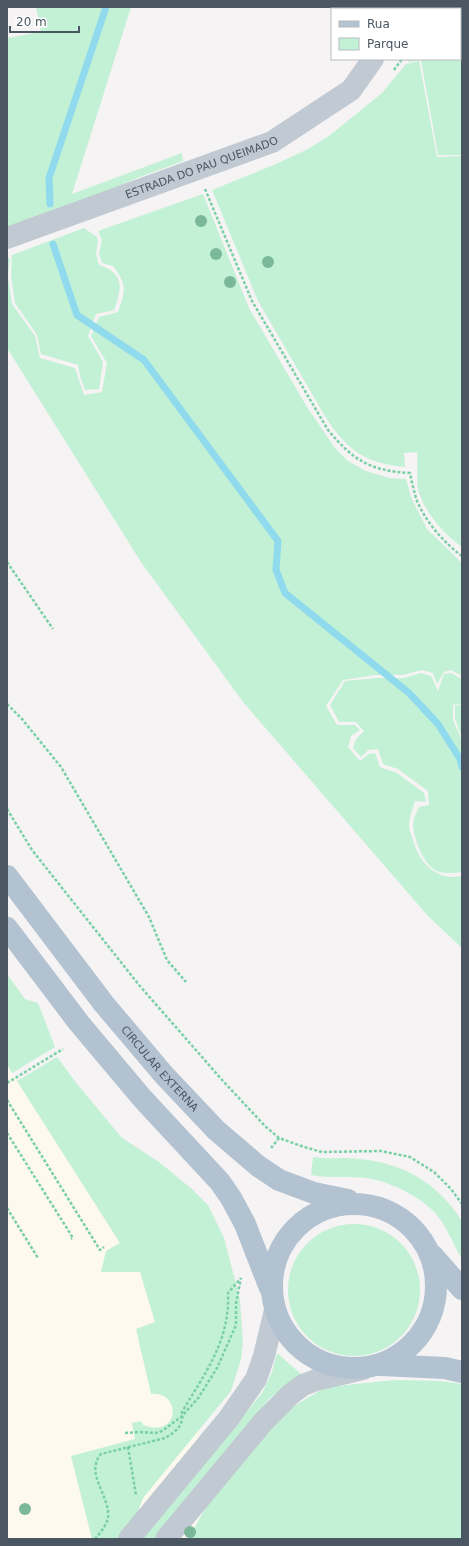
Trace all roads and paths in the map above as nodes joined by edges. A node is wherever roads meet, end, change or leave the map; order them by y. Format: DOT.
graph roads {
  1 [pos="372,60"];
  2 [pos="204,185"];
  3 [pos="7,238"];
  4 [pos="462,556"];
  5 [pos="7,562"];
  6 [pos="53,629"];
  7 [pos="7,704"];
  8 [pos="7,809"];
  9 [pos="7,876"];
  10 [pos="7,928"];
  11 [pos="186,982"];
  12 [pos="63,1049"];
  13 [pos="7,1083"];
  14 [pos="7,1100"];
  15 [pos="7,1133"];
  16 [pos="359,1203"];
  17 [pos="462,1204"];
  18 [pos="7,1208"];
  19 [pos="71,1239"];
  20 [pos="104,1247"];
  21 [pos="430,1253"];
  22 [pos="38,1258"];
  23 [pos="462,1289"];
  24 [pos="274,1302"];
  25 [pos="371,1367"];
  26 [pos="462,1372"];
  27 [pos="182,1416"];
  28 [pos="124,1433"];
  29 [pos="128,1447"];
  30 [pos="137,1500"];
  31 [pos="172,1536"];
  32 [pos="95,1539"];
  33 [pos="129,1539"];
  1 -- 3 [label="street, ESTRADA DO PAU QUEIMADO"];
  2 -- 4 [label="path"];
  5 -- 6 [label="path"];
  7 -- 11 [label="path"];
  8 -- 17 [label="path"];
  9 -- 16 [label="main road, CIRCULAR EXTERNA"];
  10 -- 24 [label="main road"];
  12 -- 13 [label="path"];
  14 -- 20 [label="path"];
  15 -- 19 [label="path"];
  16 -- 21 [label="main road"];
  16 -- 24 [label="main road"];
  18 -- 22 [label="path"];
  21 -- 23 [label="main road"];
  21 -- 25 [label="main road"];
  24 -- 25 [label="main road"];
  24 -- 33 [label="street"];
  25 -- 26 [label="main road"];
  25 -- 31 [label="street"];
  27 -- 27 [label="path"];
  27 -- 28 [label="path"];
  27 -- 29 [label="path"];
  29 -- 30 [label="path"];
  29 -- 32 [label="path"];
}
